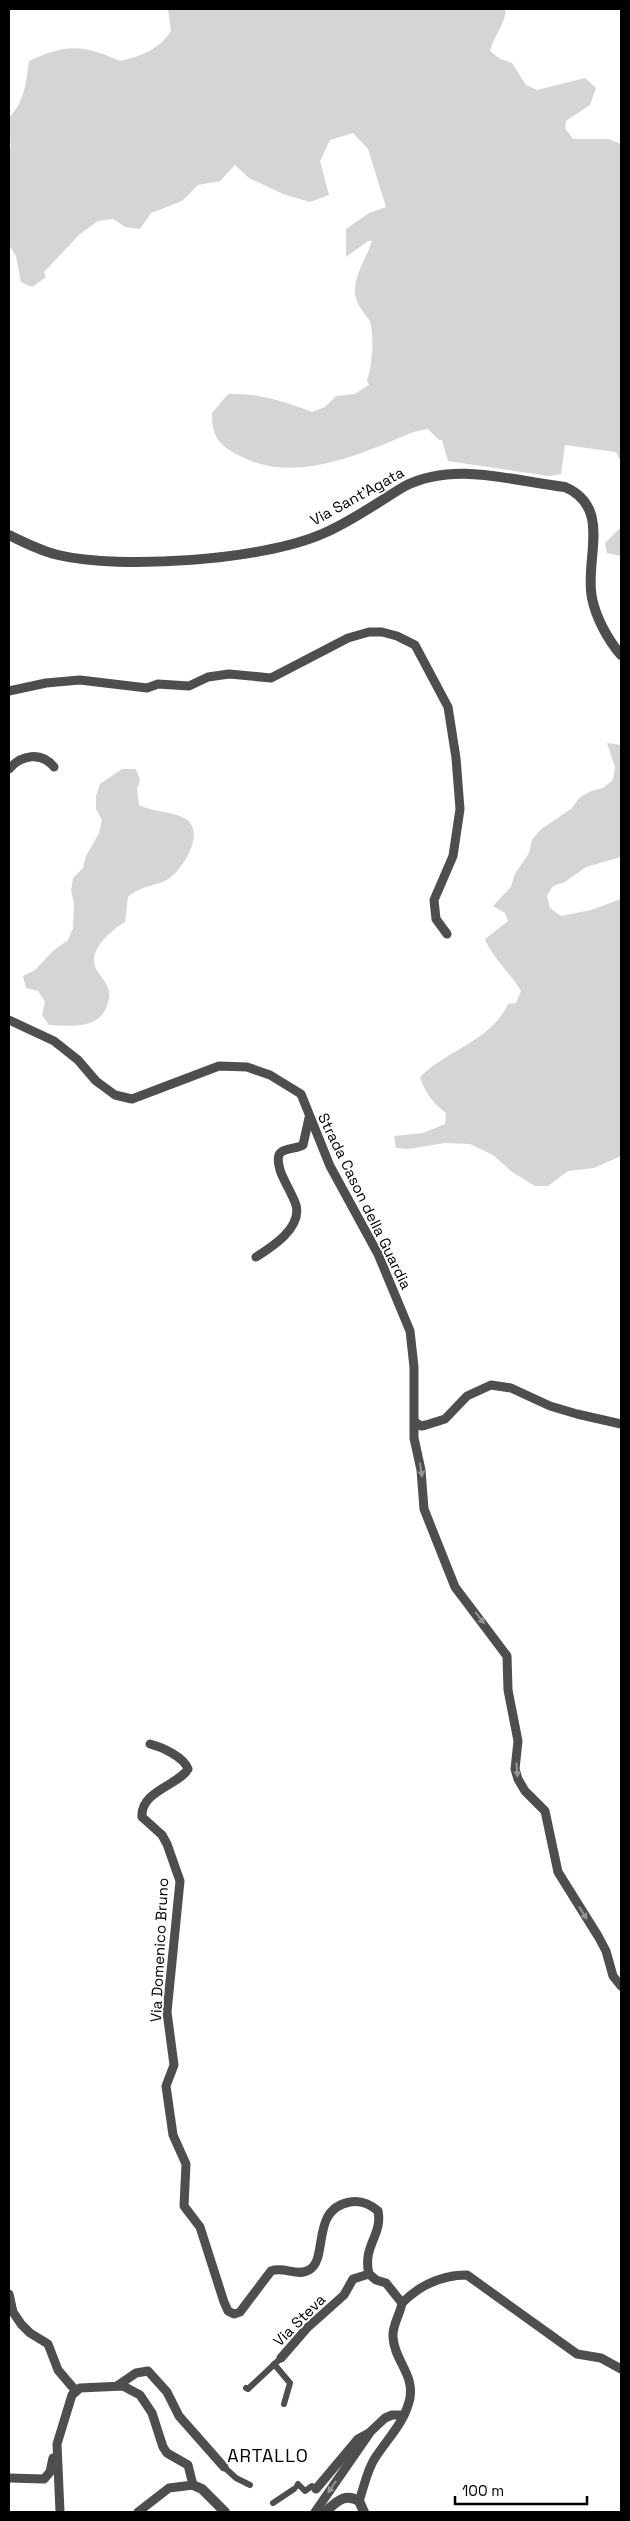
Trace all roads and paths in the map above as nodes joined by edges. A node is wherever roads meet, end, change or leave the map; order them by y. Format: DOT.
graph roads {
  1 [pos="9,536"];
  2 [pos="621,655"];
  3 [pos="9,691"];
  4 [pos="54,767"];
  5 [pos="9,769"];
  6 [pos="447,934"];
  7 [pos="9,1020"];
  8 [pos="309,1118"];
  9 [pos="256,1257"];
  10 [pos="415,1422"];
  11 [pos="621,1424"];
  12 [pos="150,1744"];
  13 [pos="621,1986"];
  14 [pos="369,2274"];
  15 [pos="9,2294"];
  16 [pos="402,2303"];
  17 [pos="278,2361"];
  18 [pos="621,2369"];
  19 [pos="117,2386"];
  20 [pos="247,2388"];
  21 [pos="75,2390"];
  22 [pos="284,2404"];
  23 [pos="404,2415"];
  24 [pos="369,2434"];
  25 [pos="57,2444"];
  26 [pos="224,2466"];
  27 [pos="9,2478"];
  28 [pos="193,2485"];
  29 [pos="250,2486"];
  30 [pos="316,2489"];
  31 [pos="358,2501"];
  32 [pos="274,2503"];
  33 [pos="60,2512"];
  34 [pos="138,2512"];
  35 [pos="225,2512"];
  36 [pos="315,2512"];
  37 [pos="325,2512"];
  38 [pos="364,2512"];
  1 -- 2 [label="street, Via Sant'Agata"];
  3 -- 6 [label="street"];
  4 -- 5 [label="street"];
  7 -- 8 [label="street, Strada Cason della Guardia"];
  8 -- 9 [label="street"];
  8 -- 10 [label="street, Strada Cason della Guardia"];
  10 -- 11 [label="street"];
  10 -- 13 [label="street, Strada Cason della Guardia, one-way"];
  12 -- 14 [label="street, Via Domenico Bruno"];
  14 -- 16 [label="street"];
  14 -- 17 [label="street, Via Steva"];
  15 -- 21 [label="street"];
  16 -- 18 [label="street"];
  16 -- 23 [label="street"];
  17 -- 20 [label="street, Via Steva"];
  17 -- 22 [label="street"];
  19 -- 21 [label="street"];
  19 -- 26 [label="street"];
  19 -- 28 [label="street"];
  21 -- 25 [label="street"];
  23 -- 24 [label="street"];
  23 -- 31 [label="street"];
  24 -- 30 [label="street"];
  24 -- 36 [label="street, one-way"];
  25 -- 27 [label="street"];
  25 -- 33 [label="street"];
  26 -- 29 [label="street"];
  28 -- 34 [label="street"];
  28 -- 35 [label="street"];
  30 -- 32 [label="street"];
  31 -- 37 [label="street"];
  31 -- 38 [label="street"];
}
